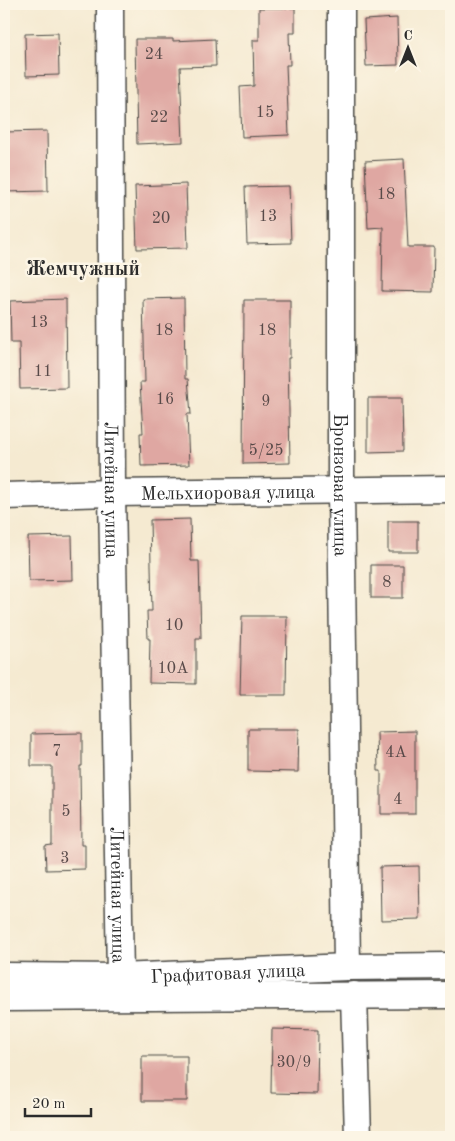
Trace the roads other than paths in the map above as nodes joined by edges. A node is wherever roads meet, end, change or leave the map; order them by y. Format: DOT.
graph roads {
  1 [pos="110,4"];
  2 [pos="341,4"];
  3 [pos="451,489"];
  4 [pos="341,490"];
  5 [pos="112,493"];
  6 [pos="4,496"];
  7 [pos="451,966"];
  8 [pos="347,967"];
  9 [pos="4,976"];
  10 [pos="120,977"];
  11 [pos="354,995"];
  12 [pos="451,995"];
  13 [pos="4,998"];
  14 [pos="358,1137"];
  1 -- 5 [label="street, Литейная улица"];
  2 -- 4 [label="street, Бронзовая улица"];
  3 -- 4 [label="street, Мельхиоровая улица"];
  4 -- 5 [label="street, Мельхиоровая улица"];
  4 -- 8 [label="street, Бронзовая улица"];
  5 -- 6 [label="street, Мельхиоровая улица"];
  5 -- 10 [label="street, Литейная улица"];
  7 -- 8 [label="street, Графитовая улица"];
  8 -- 10 [label="street, Графитовая улица"];
  9 -- 10 [label="street, Графитовая улица"];
  11 -- 12 [label="street"];
  11 -- 13 [label="street"];
  11 -- 14 [label="street"];
}
